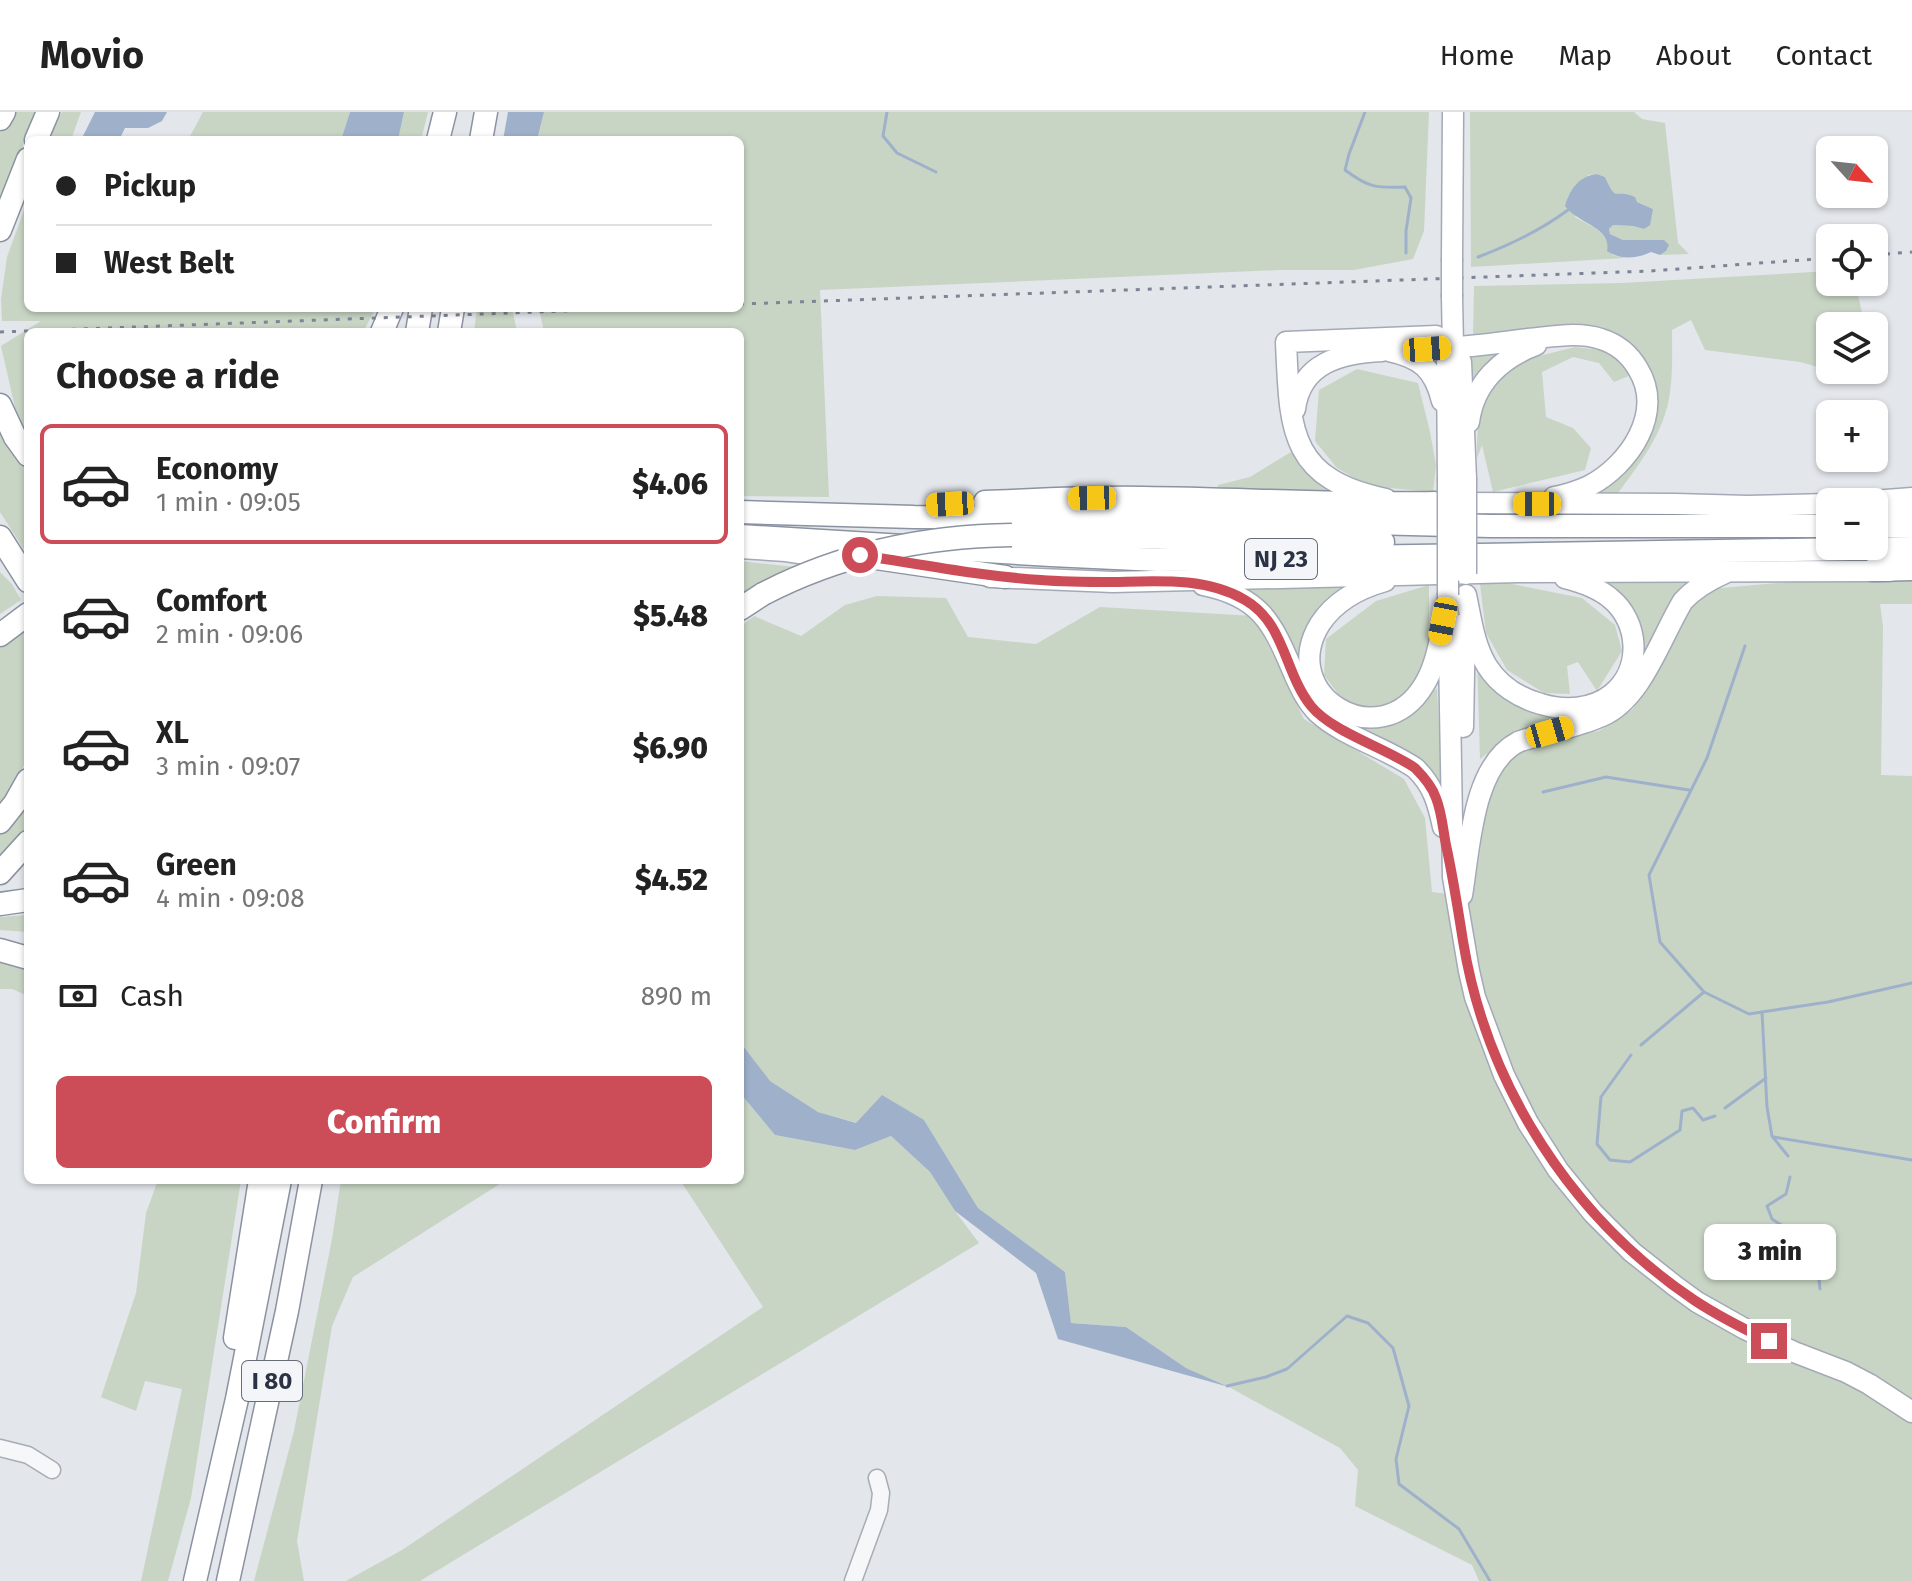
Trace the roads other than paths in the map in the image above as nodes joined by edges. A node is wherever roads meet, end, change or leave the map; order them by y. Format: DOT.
graph roads {
  1 [pos="4,112"];
  2 [pos="48,112"];
  3 [pos="445,112"];
  4 [pos="454,112"];
  5 [pos="486,112"];
  6 [pos="1453,112"];
  7 [pos="0,119"];
  8 [pos="38,136"];
  9 [pos="439,136"];
  10 [pos="450,136"];
  11 [pos="482,136"];
  12 [pos="24,169"];
  13 [pos="0,230"];
  14 [pos="1573,335"];
  15 [pos="1453,348"];
  16 [pos="1389,351"];
  17 [pos="0,405"];
  18 [pos="1447,425"];
  19 [pos="1298,442"];
  20 [pos="24,449"];
  21 [pos="1465,453"];
  22 [pos="1457,479"];
  23 [pos="1911,498"];
  24 [pos="1888,500"];
  25 [pos="1435,503"];
  26 [pos="1506,504"];
  27 [pos="1816,504"];
  28 [pos="1888,505"];
  29 [pos="744,512"];
  30 [pos="1816,513"];
  31 [pos="818,514"];
  32 [pos="1606,526"];
  33 [pos="1816,526"];
  34 [pos="1888,526"];
  35 [pos="1912,526"];
  36 [pos="0,537"];
  37 [pos="744,540"];
  38 [pos="744,540"];
  39 [pos="1814,548"];
  40 [pos="1912,548"];
  41 [pos="1873,570"];
  42 [pos="1735,571"];
  43 [pos="1912,571"];
  44 [pos="1518,572"];
  45 [pos="1429,574"];
  46 [pos="24,575"];
  47 [pos="1005,577"];
  48 [pos="1147,581"];
  49 [pos="1457,595"];
  50 [pos="744,606"];
  51 [pos="24,787"];
  52 [pos="0,822"];
  53 [pos="24,846"];
  54 [pos="0,873"];
  55 [pos="24,901"];
  56 [pos="1458,902"];
  57 [pos="0,904"];
  58 [pos="0,939"];
  59 [pos="24,942"];
  60 [pos="0,950"];
  61 [pos="24,957"];
  62 [pos="279,1184"];
  63 [pos="310,1184"];
  64 [pos="258,1185"];
  65 [pos="1912,1412"];
  66 [pos="0,1448"];
  67 [pos="225,1450"];
  68 [pos="52,1470"];
  69 [pos="877,1478"];
  70 [pos="195,1581"];
  71 [pos="228,1581"];
  72 [pos="853,1581"];
  1 -- 7 [label="highway"];
  2 -- 8 [label="highway"];
  3 -- 9 [label="highway"];
  4 -- 10 [label="highway"];
  5 -- 11 [label="highway"];
  6 -- 15 [label="main road, bridge"];
  12 -- 13 [label="highway"];
  14 -- 15 [label="main road"];
  14 -- 21 [label="main road"];
  14 -- 26 [label="main road"];
  15 -- 16 [label="main road"];
  15 -- 18 [label="main road"];
  15 -- 19 [label="main road"];
  15 -- 21 [label="main road"];
  16 -- 18 [label="main road"];
  16 -- 19 [label="main road"];
  17 -- 20 [label="highway"];
  18 -- 22 [label="main road"];
  19 -- 25 [label="main road"];
  21 -- 22 [label="main road"];
  22 -- 49 [label="main road, bridge"];
  23 -- 24 [label="main road"];
  23 -- 28 [label="highway"];
  25 -- 26 [label="main road"];
  25 -- 31 [label="highway"];
  26 -- 27 [label="main road"];
  29 -- 31 [label="highway, NJ 23"];
  30 -- 32 [label="highway"];
  31 -- 32 [label="highway, NJ 23"];
  32 -- 33 [label="highway, NJ 23"];
  34 -- 35 [label="highway"];
  36 -- 46 [label="highway"];
  37 -- 39 [label="highway, NJ 23"];
  38 -- 47 [label="highway"];
  39 -- 40 [label="highway, NJ 23"];
  39 -- 50 [label="highway, bridge"];
  41 -- 42 [label="main road"];
  41 -- 43 [label="highway"];
  42 -- 44 [label="main road"];
  42 -- 56 [label="main road"];
  44 -- 45 [label="main road"];
  44 -- 49 [label="main road"];
  45 -- 48 [label="main road"];
  45 -- 49 [label="main road"];
  47 -- 48 [label="main road"];
  48 -- 56 [label="main road"];
  49 -- 56 [label="main road"];
  51 -- 52 [label="highway"];
  53 -- 54 [label="highway"];
  55 -- 57 [label="highway"];
  56 -- 65 [label="main road"];
  58 -- 59 [label="highway"];
  60 -- 61 [label="highway"];
  62 -- 67 [label="highway, I 80"];
  63 -- 71 [label="highway, I 80"];
  64 -- 67 [label="highway"];
  66 -- 68 [label="street"];
  67 -- 70 [label="highway, I 80"];
  69 -- 72 [label="street"];
}
